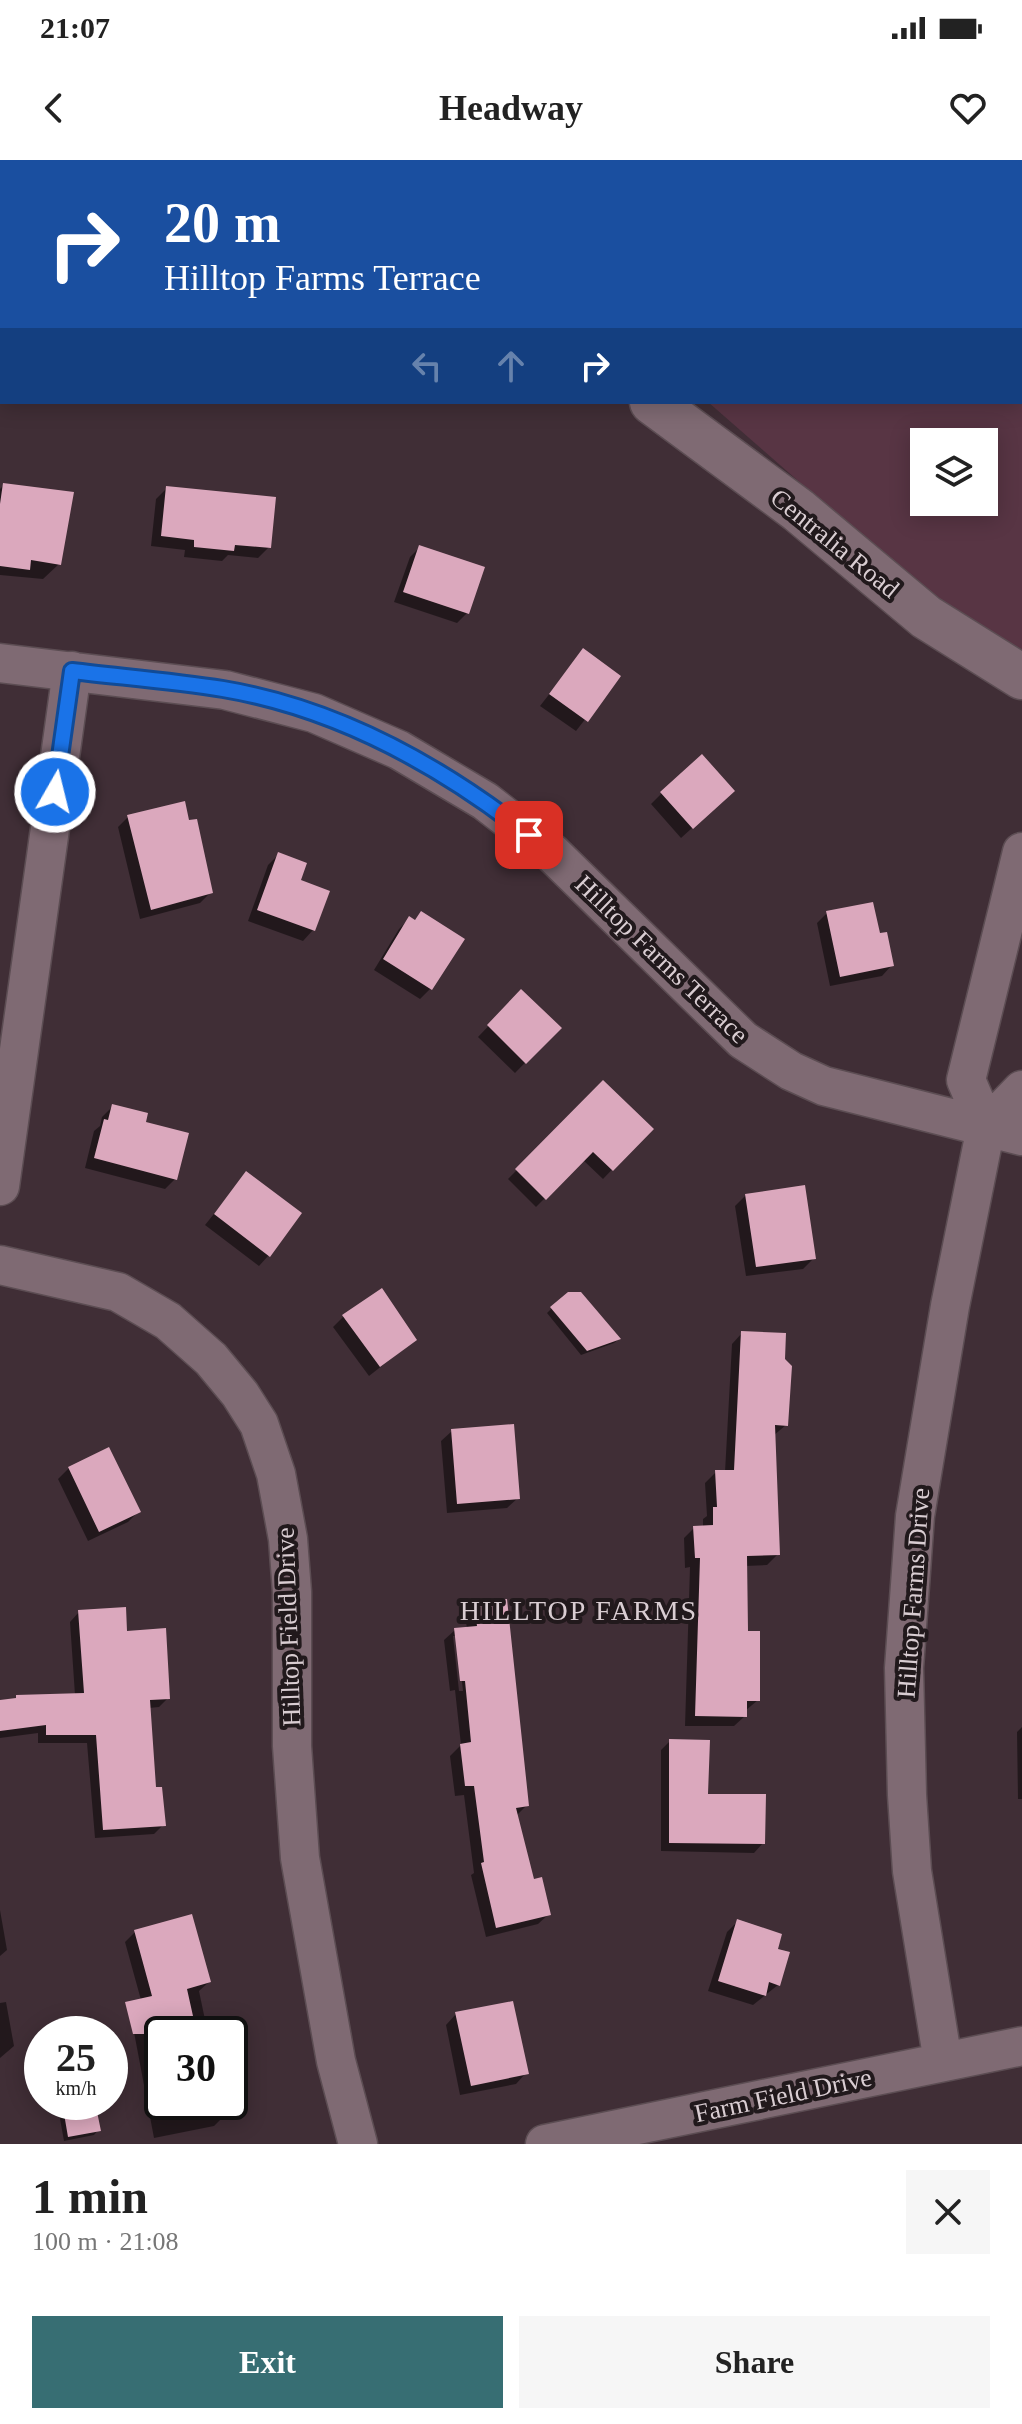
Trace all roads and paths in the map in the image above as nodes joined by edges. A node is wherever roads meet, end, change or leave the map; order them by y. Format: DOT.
graph roads {
  1 [pos="655,404"];
  2 [pos="0,663"];
  3 [pos="72,671"];
  4 [pos="1022,677"];
  5 [pos="1022,852"];
  6 [pos="1022,1090"];
  7 [pos="986,1127"];
  8 [pos="1022,1136"];
  9 [pos="0,1186"];
  10 [pos="0,1265"];
  11 [pos="1022,2046"];
  12 [pos="943,2062"];
  13 [pos="358,2144"];
  14 [pos="545,2144"];
  1 -- 4 [label="street, Centralia Road"];
  2 -- 3 [label="street, Hilltop Farms Terrace"];
  3 -- 7 [label="street, Hilltop Farms Terrace"];
  3 -- 9 [label="street"];
  5 -- 7 [label="street"];
  6 -- 7 [label="street"];
  7 -- 8 [label="street, Hilltop Farms Terrace"];
  7 -- 12 [label="street, Hilltop Farms Drive"];
  10 -- 13 [label="street, Hilltop Field Drive"];
  11 -- 12 [label="street, Farm Field Drive"];
  12 -- 14 [label="street, Farm Field Drive"];
}
